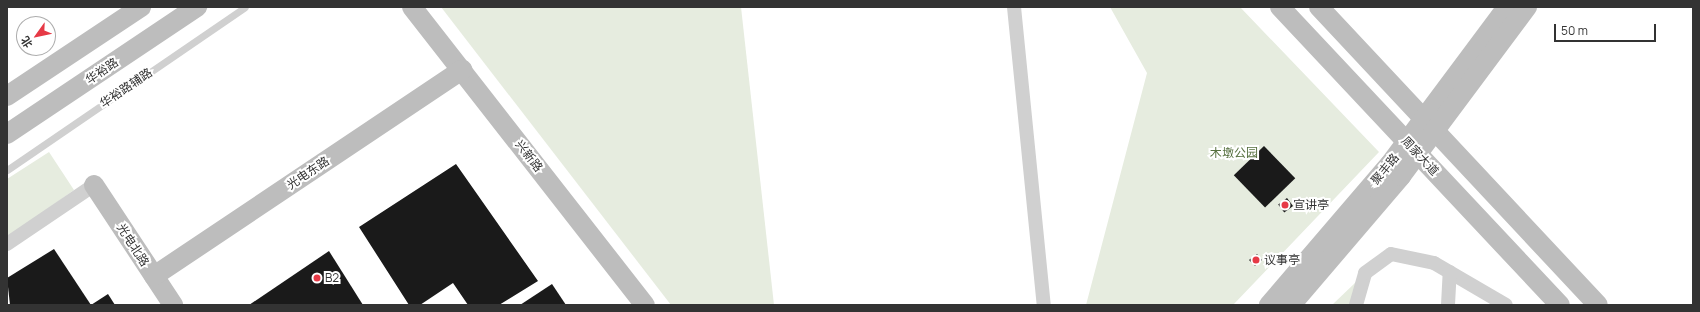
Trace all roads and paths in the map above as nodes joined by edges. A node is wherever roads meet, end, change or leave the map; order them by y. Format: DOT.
graph roads {
  1 [pos="141,7"];
  2 [pos="197,7"];
  3 [pos="245,7"];
  4 [pos="412,7"];
  5 [pos="1014,7"];
  6 [pos="1280,7"];
  7 [pos="1319,7"];
  8 [pos="1507,7"];
  9 [pos="1527,7"];
  10 [pos="462,70"];
  11 [pos="7,96"];
  12 [pos="1430,125"];
  13 [pos="7,134"];
  14 [pos="1413,148"];
  15 [pos="7,170"];
  16 [pos="94,184"];
  17 [pos="7,244"];
  18 [pos="1450,272"];
  19 [pos="154,276"];
  20 [pos="173,305"];
  21 [pos="645,305"];
  22 [pos="1044,305"];
  23 [pos="1269,305"];
  24 [pos="1291,305"];
  25 [pos="1356,305"];
  26 [pos="1448,305"];
  27 [pos="1506,305"];
  28 [pos="1560,305"];
  29 [pos="1598,305"];
  1 -- 11 [label="street"];
  2 -- 13 [label="street, 华裕路"];
  3 -- 15 [label="lane, 华裕路辅路"];
  4 -- 10 [label="street, 兴新路"];
  5 -- 22 [label="street"];
  6 -- 14 [label="street, 周家大道"];
  7 -- 12 [label="street"];
  8 -- 12 [label="street, 聚丰路"];
  9 -- 12 [label="street, 聚丰路"];
  10 -- 19 [label="street, 光电东路"];
  10 -- 21 [label="street, 兴新路"];
  12 -- 14 [label="street, 聚丰路"];
  12 -- 29 [label="street"];
  14 -- 23 [label="street, 聚丰路"];
  14 -- 24 [label="street, 聚丰路"];
  14 -- 28 [label="street, 周家大道"];
  16 -- 17 [label="street"];
  16 -- 19 [label="street, 光电北路"];
  18 -- 25 [label="street"];
  18 -- 26 [label="street"];
  18 -- 27 [label="street"];
  19 -- 20 [label="street, 光电北路"];
}
